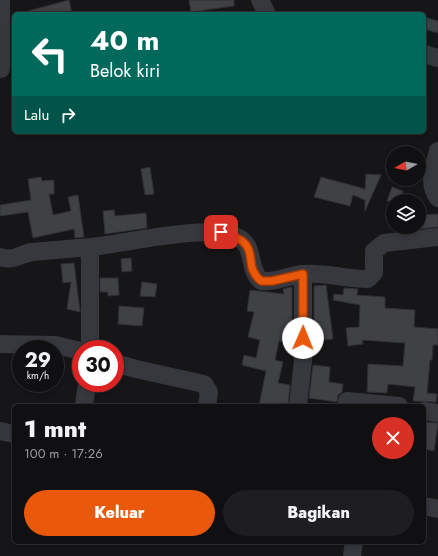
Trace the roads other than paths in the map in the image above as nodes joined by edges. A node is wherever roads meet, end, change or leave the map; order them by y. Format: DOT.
graph roads {
  1 [pos="1,0"];
  2 [pos="260,0"];
  3 [pos="266,12"];
  4 [pos="426,55"];
  5 [pos="438,58"];
  6 [pos="1,69"];
  7 [pos="438,151"];
  8 [pos="438,198"];
  9 [pos="438,237"];
  10 [pos="90,247"];
  11 [pos="0,257"];
  12 [pos="303,274"];
  13 [pos="90,340"];
  14 [pos="0,344"];
  15 [pos="72,348"];
  16 [pos="124,366"];
  17 [pos="86,392"];
  18 [pos="347,401"];
  19 [pos="84,404"];
  20 [pos="207,404"];
  21 [pos="298,404"];
  22 [pos="378,404"];
  23 [pos="426,411"];
  24 [pos="438,413"];
  25 [pos="0,431"];
  26 [pos="12,434"];
  27 [pos="426,506"];
  28 [pos="438,509"];
  29 [pos="354,544"];
  30 [pos="352,556"];
  1 -- 6 [label="street"];
  2 -- 3 [label="street"];
  4 -- 5 [label="street"];
  7 -- 8 [label="street"];
  9 -- 12 [label="street"];
  10 -- 11 [label="street"];
  10 -- 12 [label="street"];
  10 -- 13 [label="street"];
  12 -- 21 [label="street"];
  14 -- 15 [label="street"];
  16 -- 20 [label="street"];
  17 -- 19 [label="street"];
  18 -- 22 [label="street"];
  23 -- 24 [label="street"];
  25 -- 26 [label="street"];
  27 -- 28 [label="street"];
  29 -- 30 [label="street"];
}
